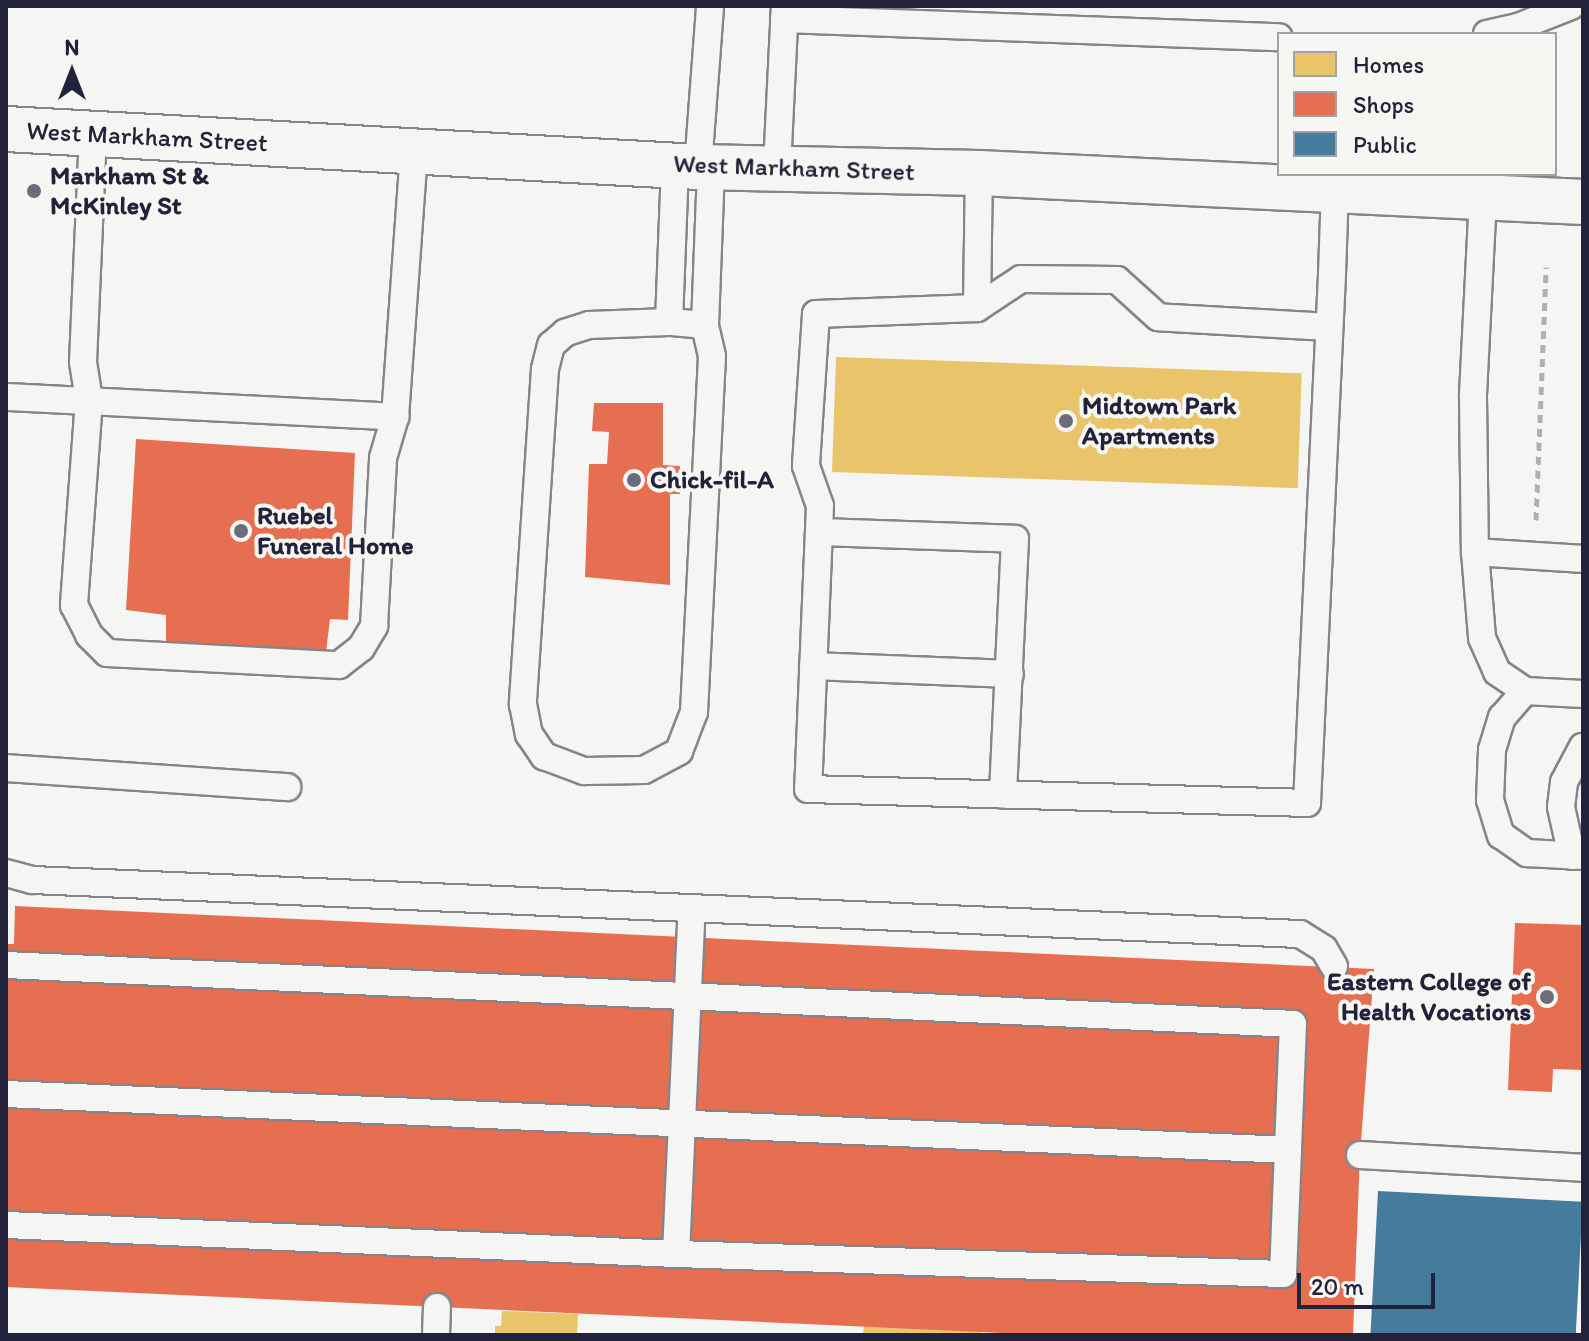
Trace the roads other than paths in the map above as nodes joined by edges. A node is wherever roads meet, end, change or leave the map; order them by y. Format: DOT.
graph roads {
  1 [pos="710,6"];
  2 [pos="1571,6"];
  3 [pos="785,13"];
  4 [pos="1496,32"];
  5 [pos="1277,37"];
  6 [pos="6,129"];
  7 [pos="93,133"];
  8 [pos="414,152"];
  9 [pos="695,166"];
  10 [pos="777,168"];
  11 [pos="979,173"];
  12 [pos="1335,189"];
  13 [pos="1483,197"];
  14 [pos="1583,202"];
  15 [pos="977,308"];
  16 [pos="669,322"];
  17 [pos="705,325"];
  18 [pos="1329,327"];
  19 [pos="6,397"];
  20 [pos="89,400"];
  21 [pos="395,417"];
  22 [pos="819,532"];
  23 [pos="1475,552"];
  24 [pos="1583,559"];
  25 [pos="813,666"];
  26 [pos="1010,674"];
  27 [pos="1525,691"];
  28 [pos="1583,694"];
  29 [pos="1583,747"];
  30 [pos="6,768"];
  31 [pos="287,787"];
  32 [pos="1003,795"];
  33 [pos="1578,856"];
  34 [pos="6,873"];
  35 [pos="692,908"];
  36 [pos="6,965"];
  37 [pos="1334,966"];
  38 [pos="689,995"];
  39 [pos="6,1094"];
  40 [pos="681,1125"];
  41 [pos="1288,1150"];
  42 [pos="1360,1155"];
  43 [pos="1583,1168"];
  44 [pos="6,1225"];
  45 [pos="676,1254"];
  46 [pos="437,1307"];
  47 [pos="436,1335"];
  1 -- 9 [label="lane"];
  2 -- 4 [label="lane"];
  3 -- 5 [label="lane"];
  3 -- 10 [label="lane"];
  6 -- 7 [label="main road, West Markham Street"];
  7 -- 8 [label="main road, West Markham Street"];
  7 -- 20 [label="lane"];
  8 -- 9 [label="main road, West Markham Street"];
  8 -- 21 [label="lane"];
  9 -- 10 [label="main road, West Markham Street"];
  9 -- 16 [label="lane"];
  9 -- 17 [label="lane"];
  10 -- 11 [label="main road, West Markham Street"];
  11 -- 12 [label="main road, West Markham Street"];
  11 -- 15 [label="lane"];
  12 -- 13 [label="main road, West Markham Street"];
  12 -- 18 [label="lane"];
  13 -- 14 [label="main road, West Markham Street"];
  13 -- 23 [label="lane"];
  15 -- 18 [label="lane"];
  15 -- 22 [label="lane"];
  16 -- 17 [label="lane"];
  16 -- 17 [label="lane"];
  18 -- 32 [label="lane"];
  19 -- 20 [label="lane"];
  20 -- 21 [label="lane"];
  20 -- 21 [label="lane"];
  22 -- 25 [label="lane"];
  22 -- 26 [label="lane"];
  23 -- 24 [label="lane"];
  23 -- 27 [label="lane"];
  25 -- 26 [label="lane"];
  25 -- 32 [label="lane"];
  26 -- 32 [label="lane"];
  27 -- 28 [label="lane"];
  27 -- 33 [label="lane"];
  29 -- 33 [label="lane"];
  30 -- 31 [label="lane"];
  34 -- 35 [label="lane"];
  35 -- 37 [label="lane"];
  35 -- 38 [label="lane"];
  36 -- 38 [label="lane"];
  38 -- 40 [label="lane"];
  38 -- 41 [label="lane"];
  39 -- 40 [label="lane"];
  40 -- 41 [label="lane"];
  40 -- 45 [label="lane"];
  41 -- 45 [label="lane"];
  42 -- 43 [label="lane"];
  44 -- 45 [label="lane"];
  46 -- 47 [label="lane"];
}
